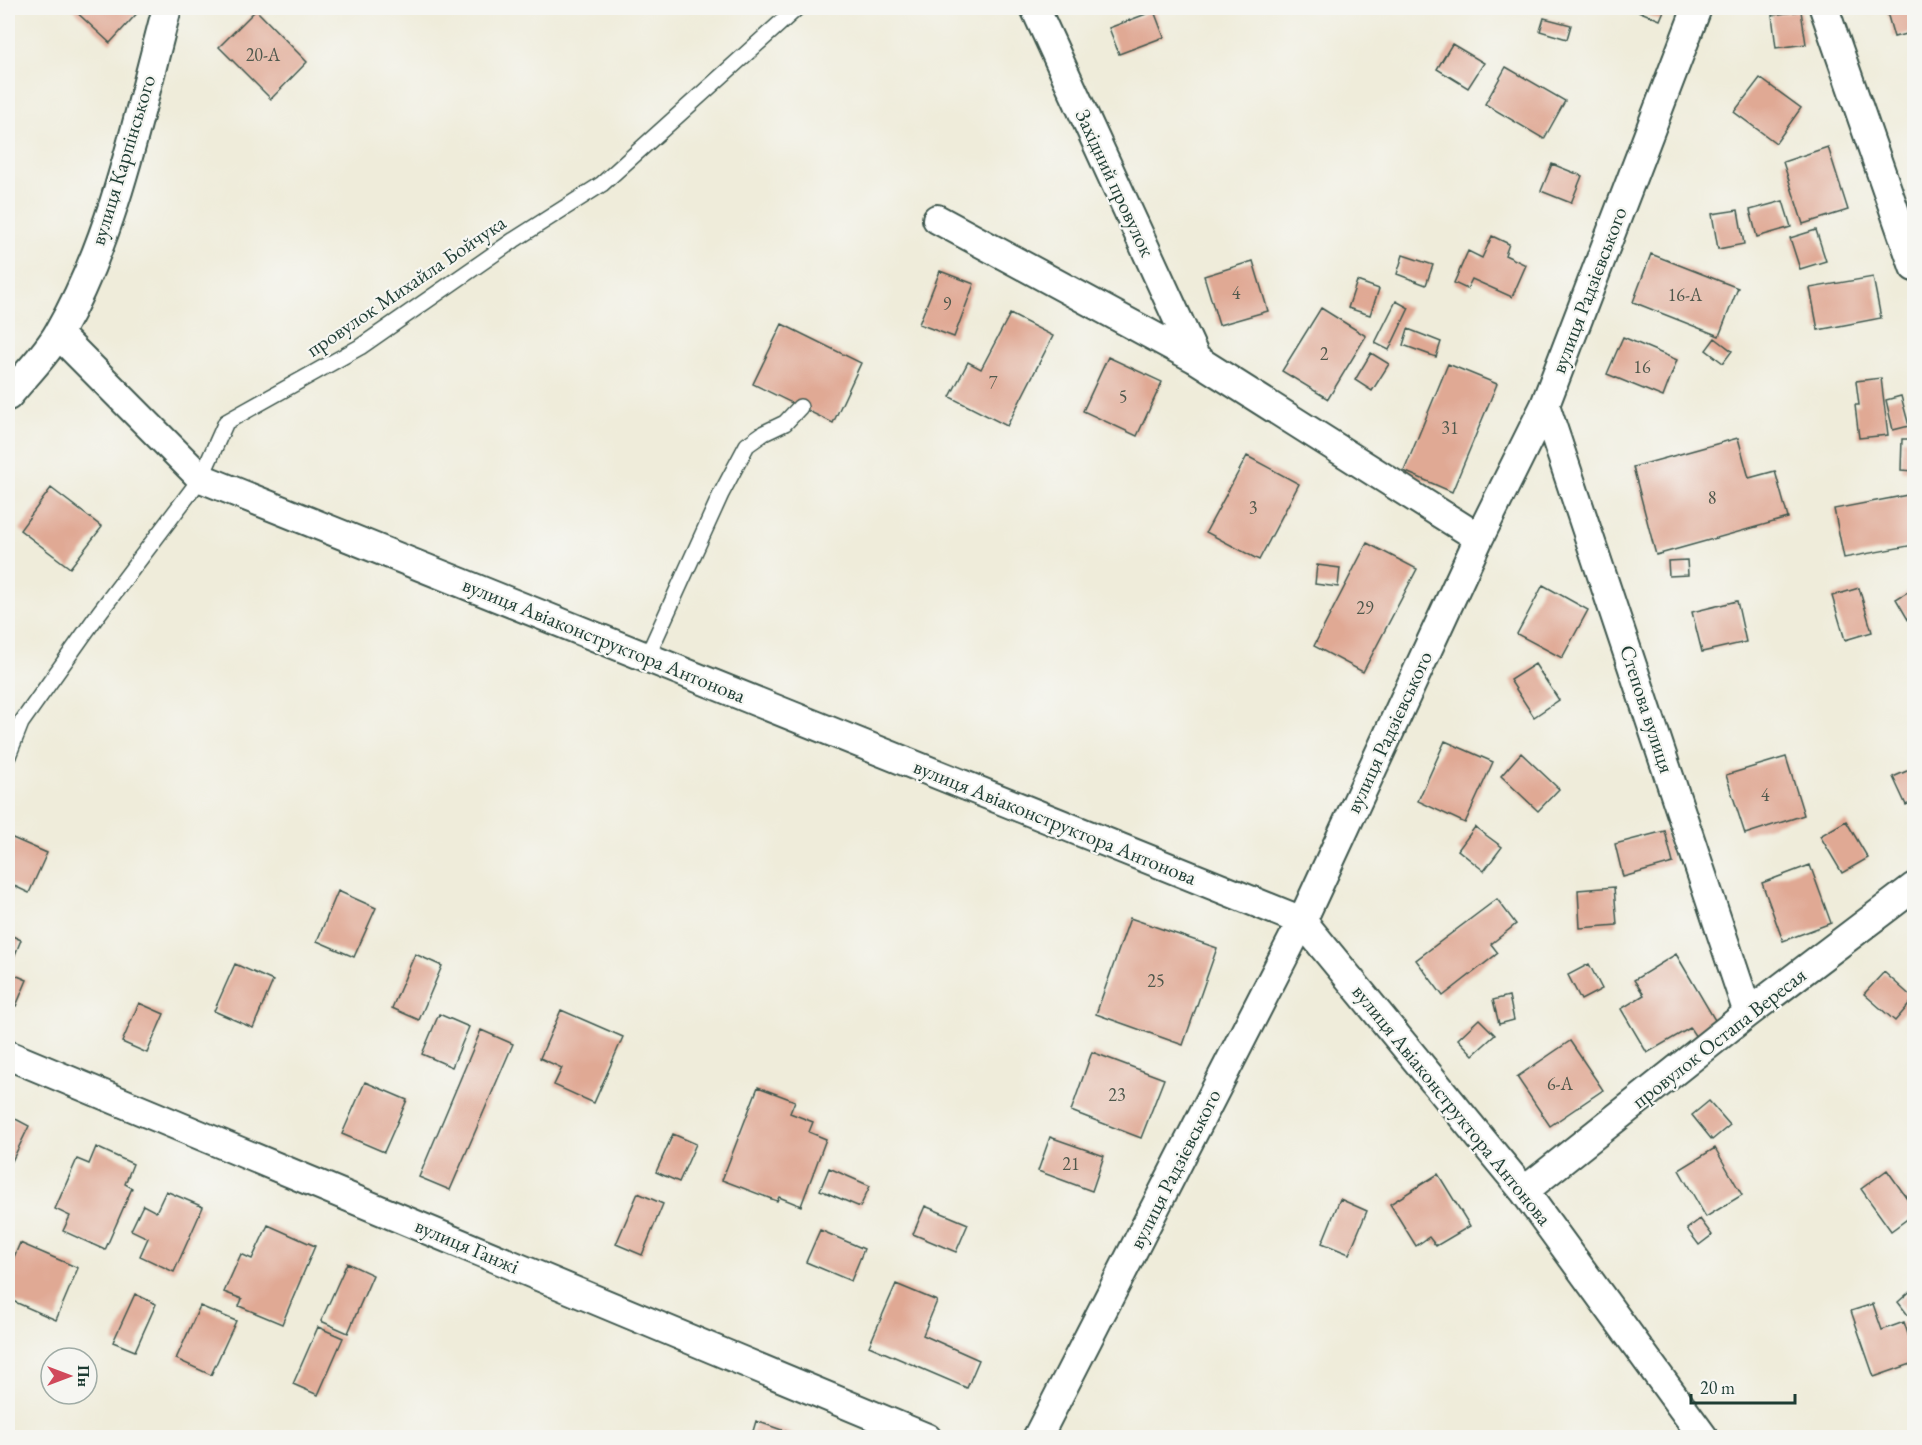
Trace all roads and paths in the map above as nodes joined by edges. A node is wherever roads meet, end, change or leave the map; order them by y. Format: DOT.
graph roads {
  1 [pos="167,8"];
  2 [pos="797,8"];
  3 [pos="1035,8"];
  4 [pos="1697,8"];
  5 [pos="1824,8"];
  6 [pos="937,219"];
  7 [pos="1914,267"];
  8 [pos="58,334"];
  9 [pos="1196,360"];
  10 [pos="8,396"];
  11 [pos="1545,405"];
  12 [pos="800,406"];
  13 [pos="201,478"];
  14 [pos="1479,538"];
  15 [pos="647,657"];
  16 [pos="8,756"];
  17 [pos="1914,887"];
  18 [pos="1302,921"];
  19 [pos="1748,1013"];
  20 [pos="8,1055"];
  21 [pos="1524,1191"];
  22 [pos="927,1437"];
  23 [pos="1037,1437"];
  24 [pos="1704,1437"];
  1 -- 8 [label="street, вулиця Карпінського"];
  2 -- 13 [label="lane, провулок Михайла Бойчука"];
  3 -- 9 [label="street, Західний провулок"];
  4 -- 11 [label="street, вулиця Радзієвського"];
  5 -- 7 [label="street"];
  6 -- 9 [label="street"];
  8 -- 10 [label="street, вулиця Карпінського"];
  8 -- 13 [label="street"];
  9 -- 14 [label="street"];
  11 -- 14 [label="street, вулиця Радзієвського"];
  11 -- 19 [label="street, Степова вулиця"];
  12 -- 15 [label="lane"];
  13 -- 15 [label="street, вулиця Авіаконструктора Антонова"];
  13 -- 16 [label="lane, провулок Михайла Бойчука"];
  14 -- 18 [label="street, вулиця Радзієвського"];
  15 -- 18 [label="street, вулиця Авіаконструктора Антонова"];
  17 -- 19 [label="street, провулок Остапа Вересая"];
  18 -- 21 [label="street, вулиця Авіаконструктора Антонова"];
  18 -- 23 [label="street, вулиця Радзієвського"];
  19 -- 21 [label="street, провулок Остапа Вересая"];
  20 -- 22 [label="street, вулиця Ганжі"];
  21 -- 24 [label="street, вулиця Авіаконструктора Антонова"];
}
